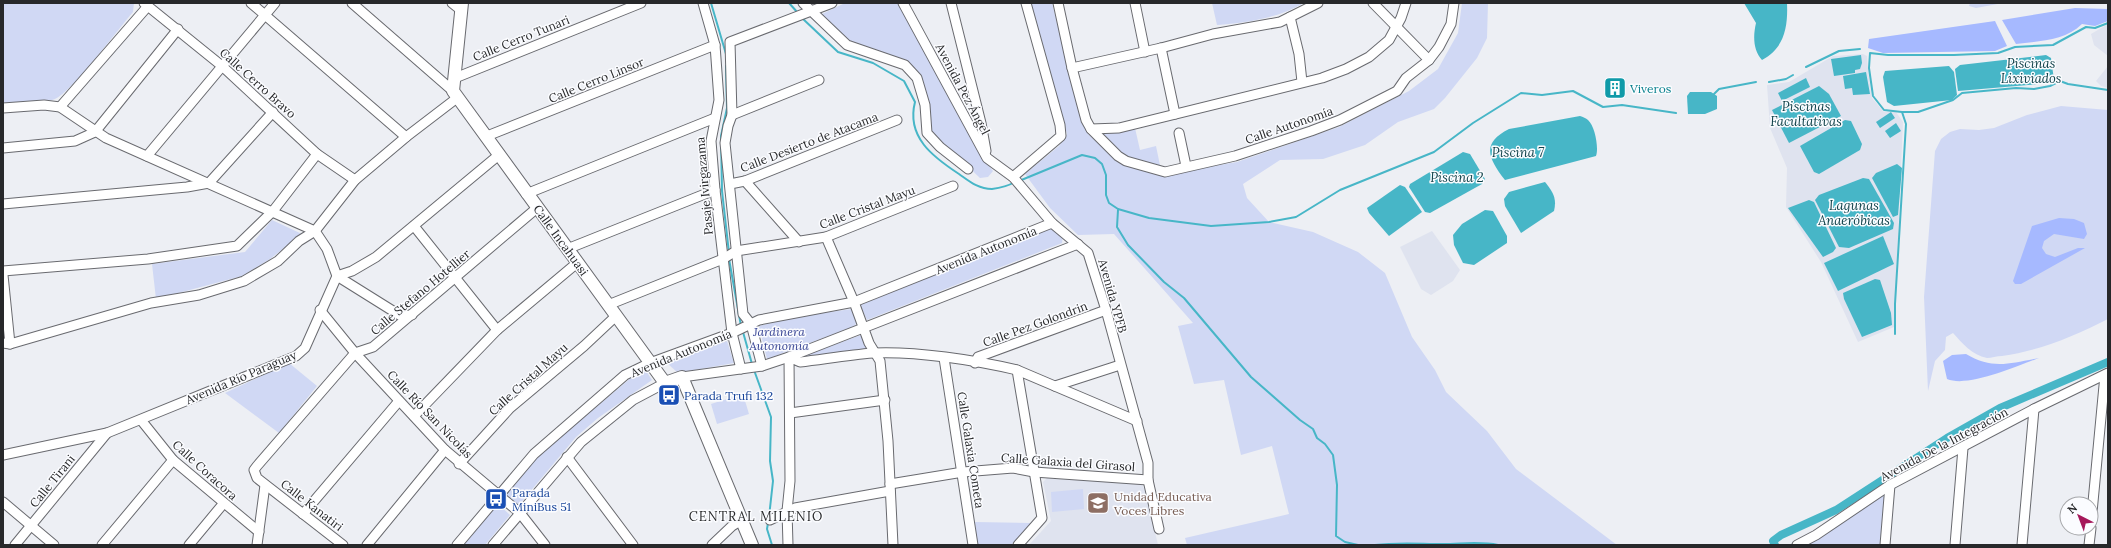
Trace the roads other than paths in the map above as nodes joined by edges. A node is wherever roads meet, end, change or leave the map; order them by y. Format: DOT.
graph roads {
  1 [pos="251,3"];
  2 [pos="275,3"];
  3 [pos="352,3"];
  4 [pos="641,3"];
  5 [pos="703,3"];
  6 [pos="803,3"];
  7 [pos="832,3"];
  8 [pos="903,3"];
  9 [pos="951,3"];
  10 [pos="1026,3"];
  11 [pos="1058,3"];
  12 [pos="1134,3"];
  13 [pos="1318,3"];
  14 [pos="1373,3"];
  15 [pos="1406,3"];
  16 [pos="1454,3"];
  17 [pos="146,5"];
  18 [pos="459,6"];
  19 [pos="265,14"];
  20 [pos="805,15"];
  21 [pos="1290,17"];
  22 [pos="1396,28"];
  23 [pos="178,29"];
  24 [pos="715,45"];
  25 [pos="1161,48"];
  26 [pos="1145,52"];
  27 [pos="1429,60"];
  28 [pos="222,66"];
  29 [pos="1072,68"];
  30 [pos="455,78"];
  31 [pos="819,80"];
  32 [pos="1302,82"];
  33 [pos="455,94"];
  34 [pos="60,107"];
  35 [pos="3,108"];
  36 [pos="273,112"];
  37 [pos="1175,114"];
  38 [pos="732,116"];
  39 [pos="716,118"];
  40 [pos="897,120"];
  41 [pos="1091,129"];
  42 [pos="95,132"];
  43 [pos="1179,132"];
  44 [pos="487,136"];
  45 [pos="406,137"];
  46 [pos="3,148"];
  47 [pos="317,154"];
  48 [pos="500,154"];
  49 [pos="147,156"];
  50 [pos="987,158"];
  51 [pos="1186,166"];
  52 [pos="968,169"];
  53 [pos="355,180"];
  54 [pos="745,181"];
  55 [pos="1016,181"];
  56 [pos="209,183"];
  57 [pos="730,184"];
  58 [pos="953,186"];
  59 [pos="715,190"];
  60 [pos="526,194"];
  61 [pos="3,204"];
  62 [pos="537,208"];
  63 [pos="273,211"];
  64 [pos="1052,223"];
  65 [pos="414,226"];
  66 [pos="315,231"];
  67 [pos="826,237"];
  68 [pos="798,242"];
  69 [pos="1078,244"];
  70 [pos="567,249"];
  71 [pos="736,251"];
  72 [pos="723,259"];
  73 [pos="577,263"];
  74 [pos="3,271"];
  75 [pos="3,275"];
  76 [pos="337,276"];
  77 [pos="456,278"];
  78 [pos="854,302"];
  79 [pos="608,306"];
  80 [pos="320,310"];
  81 [pos="1106,310"];
  82 [pos="412,316"];
  83 [pos="616,316"];
  84 [pos="751,324"];
  85 [pos="864,328"];
  86 [pos="497,330"];
  87 [pos="732,333"];
  88 [pos="6,343"];
  89 [pos="356,352"];
  90 [pos="874,353"];
  91 [pos="790,357"];
  92 [pos="944,358"];
  93 [pos="650,363"];
  94 [pos="975,363"];
  95 [pos="1120,365"];
  96 [pos="762,366"];
  97 [pos="741,369"];
  98 [pos="1017,370"];
  99 [pos="2106,374"];
  100 [pos="682,378"];
  101 [pos="665,383"];
  102 [pos="1055,386"];
  103 [pos="885,400"];
  104 [pos="399,401"];
  105 [pos="2034,409"];
  106 [pos="790,413"];
  107 [pos="414,416"];
  108 [pos="141,420"];
  109 [pos="1137,421"];
  110 [pos="107,433"];
  111 [pos="1963,448"];
  112 [pos="445,450"];
  113 [pos="3,455"];
  114 [pos="567,457"];
  115 [pos="173,460"];
  116 [pos="459,464"];
  117 [pos="963,472"];
  118 [pos="1034,472"];
  119 [pos="1148,480"];
  120 [pos="265,485"];
  121 [pos="1890,485"];
  122 [pos="890,488"];
  123 [pos="498,496"];
  124 [pos="2094,496"];
  125 [pos="3,502"];
  126 [pos="223,504"];
  127 [pos="787,511"];
  128 [pos="520,513"];
  129 [pos="303,514"];
  130 [pos="742,520"];
  131 [pos="770,520"];
  132 [pos="31,526"];
  133 [pos="1159,529"];
  134 [pos="259,532"];
  135 [pos="15,545"];
  136 [pos="54,545"];
  137 [pos="102,545"];
  138 [pos="189,545"];
  139 [pos="257,545"];
  140 [pos="343,545"];
  141 [pos="367,545"];
  142 [pos="457,545"];
  143 [pos="493,545"];
  144 [pos="546,545"];
  145 [pos="632,545"];
  146 [pos="712,545"];
  147 [pos="752,545"];
  148 [pos="788,545"];
  149 [pos="893,545"];
  150 [pos="973,545"];
  151 [pos="1018,545"];
  152 [pos="1797,545"];
  153 [pos="1885,545"];
  154 [pos="1956,545"];
  155 [pos="2022,545"];
  1 -- 19 [label="street"];
  2 -- 19 [label="street"];
  3 -- 33 [label="street, Calle Incahuasi"];
  4 -- 30 [label="street, Calle Cerro Tunari"];
  5 -- 24 [label="street, Pasaje Ivirgazama"];
  6 -- 20 [label="street"];
  7 -- 20 [label="street"];
  8 -- 50 [label="street, Avenida Pez Ángel"];
  9 -- 50 [label="street"];
  10 -- 55 [label="street"];
  11 -- 29 [label="street"];
  12 -- 26 [label="street"];
  13 -- 21 [label="street"];
  14 -- 22 [label="street"];
  15 -- 22 [label="street"];
  16 -- 27 [label="street, Calle Autonomía"];
  17 -- 23 [label="street, Calle Cerro Bravo"];
  17 -- 34 [label="street"];
  18 -- 30 [label="main road"];
  19 -- 28 [label="street"];
  19 -- 45 [label="street"];
  20 -- 38 [label="street, Pasaje Ivirgazama"];
  20 -- 52 [label="street"];
  21 -- 25 [label="street"];
  21 -- 32 [label="street"];
  22 -- 27 [label="street"];
  22 -- 32 [label="street"];
  23 -- 28 [label="street, Calle Cerro Bravo"];
  23 -- 42 [label="street"];
  24 -- 39 [label="street, Pasaje Ivirgazama"];
  24 -- 44 [label="street, Calle Cerro Linsor"];
  25 -- 26 [label="street"];
  25 -- 37 [label="street"];
  26 -- 29 [label="street"];
  27 -- 51 [label="street, Calle Autonomía"];
  28 -- 36 [label="street, Calle Cerro Bravo"];
  28 -- 49 [label="street"];
  29 -- 41 [label="street"];
  30 -- 33 [label="main road"];
  31 -- 38 [label="street"];
  32 -- 37 [label="street"];
  33 -- 44 [label="main road, Calle Incahuasi"];
  33 -- 45 [label="street"];
  34 -- 35 [label="street"];
  34 -- 42 [label="street"];
  36 -- 47 [label="street, Calle Cerro Bravo"];
  36 -- 56 [label="street"];
  37 -- 41 [label="street"];
  38 -- 57 [label="street, Pasaje Ivirgazama"];
  39 -- 59 [label="street, Pasaje Ivirgazama"];
  39 -- 60 [label="street"];
  40 -- 54 [label="street, Calle Desierto de Atacama"];
  41 -- 51 [label="street, Calle Autonomía"];
  42 -- 46 [label="street"];
  42 -- 49 [label="street"];
  43 -- 51 [label="street"];
  44 -- 48 [label="main road, Calle Incahuasi"];
  45 -- 53 [label="street"];
  47 -- 53 [label="street, Calle Cerro Bravo"];
  47 -- 63 [label="street"];
  48 -- 60 [label="main road, Calle Incahuasi"];
  48 -- 65 [label="street"];
  49 -- 56 [label="street"];
  50 -- 55 [label="street, Avenida Pez Ángel"];
  53 -- 66 [label="street"];
  54 -- 57 [label="street, Calle Desierto de Atacama"];
  54 -- 68 [label="street"];
  55 -- 64 [label="street, Avenida YPFB"];
  56 -- 61 [label="street"];
  56 -- 63 [label="street"];
  57 -- 71 [label="street, Pasaje Ivirgazama"];
  58 -- 67 [label="street, Calle Cristal Mayu"];
  59 -- 70 [label="street"];
  59 -- 72 [label="street, Pasaje Ivirgazama"];
  60 -- 62 [label="main road, Calle Incahuasi"];
  62 -- 70 [label="main road, Calle Incahuasi"];
  62 -- 77 [label="street, Calle Stefano Hotellier"];
  63 -- 66 [label="street"];
  63 -- 74 [label="street"];
  64 -- 69 [label="street, Avenida YPFB"];
  64 -- 78 [label="street, Avenida Autonomía"];
  65 -- 76 [label="street"];
  65 -- 77 [label="street"];
  66 -- 76 [label="street"];
  66 -- 88 [label="street"];
  67 -- 68 [label="street, Calle Cristal Mayu"];
  67 -- 78 [label="street"];
  68 -- 71 [label="street, Calle Cristal Mayu"];
  69 -- 81 [label="street, Avenida YPFB"];
  69 -- 85 [label="street, Avenida Autonomía"];
  70 -- 73 [label="main road, Calle Incahuasi"];
  71 -- 72 [label="street, Calle Cristal Mayu"];
  71 -- 84 [label="street, Pasaje Ivirgazama"];
  72 -- 79 [label="street, Calle Cristal Mayu"];
  72 -- 87 [label="street, Pasaje Ivirgazama"];
  73 -- 79 [label="main road, Calle Incahuasi"];
  73 -- 86 [label="street"];
  75 -- 88 [label="street"];
  76 -- 80 [label="street, Avenida Río Paraguay"];
  76 -- 82 [label="street"];
  77 -- 82 [label="street, Calle Stefano Hotellier"];
  77 -- 86 [label="street"];
  78 -- 84 [label="street, Avenida Autonomía"];
  78 -- 85 [label="street"];
  79 -- 83 [label="main road, Calle Incahuasi"];
  80 -- 89 [label="street, Calle Río San Nicolás"];
  80 -- 108 [label="street, Avenida Río Paraguay"];
  81 -- 94 [label="street, Calle Pez Golondrin"];
  81 -- 95 [label="street, Avenida YPFB"];
  82 -- 89 [label="street, Calle Stefano Hotellier"];
  83 -- 93 [label="main road, Calle Incahuasi"];
  83 -- 116 [label="street, Calle Cristal Mayu"];
  84 -- 87 [label="street, Avenida Autonomía"];
  84 -- 96 [label="street, Pasaje Ivirgazama"];
  85 -- 90 [label="street"];
  85 -- 91 [label="street, Avenida Autonomía"];
  86 -- 107 [label="street"];
  87 -- 93 [label="street, Avenida Autonomía"];
  87 -- 97 [label="street, Pasaje Ivirgazama"];
  89 -- 104 [label="street, Calle Río San Nicolás"];
  89 -- 120 [label="street"];
  90 -- 91 [label="street"];
  90 -- 92 [label="street"];
  90 -- 103 [label="street"];
  91 -- 96 [label="street, Avenida Autonomía"];
  91 -- 106 [label="street"];
  92 -- 94 [label="street"];
  92 -- 117 [label="street, Calle Galaxia Cometa"];
  93 -- 101 [label="main road, Calle Incahuasi"];
  93 -- 123 [label="street, Avenida Autonomía"];
  94 -- 98 [label="street"];
  95 -- 102 [label="street"];
  95 -- 109 [label="street, Avenida YPFB"];
  96 -- 97 [label="street, Avenida Autonomía"];
  97 -- 100 [label="street, Avenida Autonomía"];
  98 -- 102 [label="street"];
  98 -- 118 [label="street"];
  99 -- 105 [label="street, Avenida De la Integración"];
  99 -- 124 [label="street"];
  100 -- 101 [label="main road, Avenida Autonomía"];
  100 -- 130 [label="main road"];
  101 -- 114 [label="street, Avenida Autonomía"];
  102 -- 109 [label="street"];
  103 -- 106 [label="street"];
  103 -- 122 [label="street"];
  104 -- 107 [label="street, Calle Río San Nicolás"];
  104 -- 129 [label="street"];
  105 -- 111 [label="street, Avenida De la Integración"];
  105 -- 155 [label="street"];
  106 -- 127 [label="street"];
  107 -- 112 [label="street, Calle Río San Nicolás"];
  108 -- 110 [label="street, Avenida Río Paraguay"];
  108 -- 115 [label="street, Calle Coracora"];
  109 -- 119 [label="street, Avenida YPFB"];
  110 -- 113 [label="street, Avenida Río Paraguay"];
  110 -- 132 [label="street, Calle Tirani"];
  111 -- 121 [label="street, Avenida De la Integración"];
  111 -- 154 [label="street"];
  112 -- 116 [label="street, Calle Río San Nicolás"];
  112 -- 141 [label="street"];
  114 -- 128 [label="street, Avenida Autonomía"];
  114 -- 145 [label="street"];
  115 -- 126 [label="street, Calle Coracora"];
  115 -- 137 [label="street"];
  116 -- 123 [label="street, Calle Río San Nicolás"];
  117 -- 118 [label="street, Calle Galaxia del Girasol"];
  117 -- 122 [label="street, Calle Galaxia del Girasol"];
  117 -- 150 [label="street, Calle Galaxia Cometa"];
  118 -- 119 [label="street, Calle Galaxia del Girasol"];
  118 -- 151 [label="street"];
  119 -- 133 [label="street, Avenida YPFB"];
  120 -- 129 [label="street, Calle Kanatiri"];
  120 -- 134 [label="street"];
  121 -- 152 [label="street, Avenida De la Integración"];
  121 -- 153 [label="street"];
  122 -- 127 [label="street, Calle Galaxia del Girasol"];
  122 -- 149 [label="street"];
  123 -- 128 [label="street, Calle Río San Nicolás"];
  123 -- 142 [label="street, Avenida Autonomía"];
  125 -- 132 [label="street"];
  126 -- 134 [label="street, Calle Coracora"];
  126 -- 138 [label="street"];
  127 -- 131 [label="street, Calle Galaxia del Girasol"];
  127 -- 148 [label="street"];
  128 -- 143 [label="street, Avenida Autonomía"];
  128 -- 144 [label="street, Calle Río San Nicolás"];
  129 -- 140 [label="street, Calle Kanatiri"];
  130 -- 146 [label="street"];
  130 -- 147 [label="main road"];
  132 -- 135 [label="street, Calle Tirani"];
  132 -- 136 [label="street"];
  134 -- 139 [label="street"];
}
